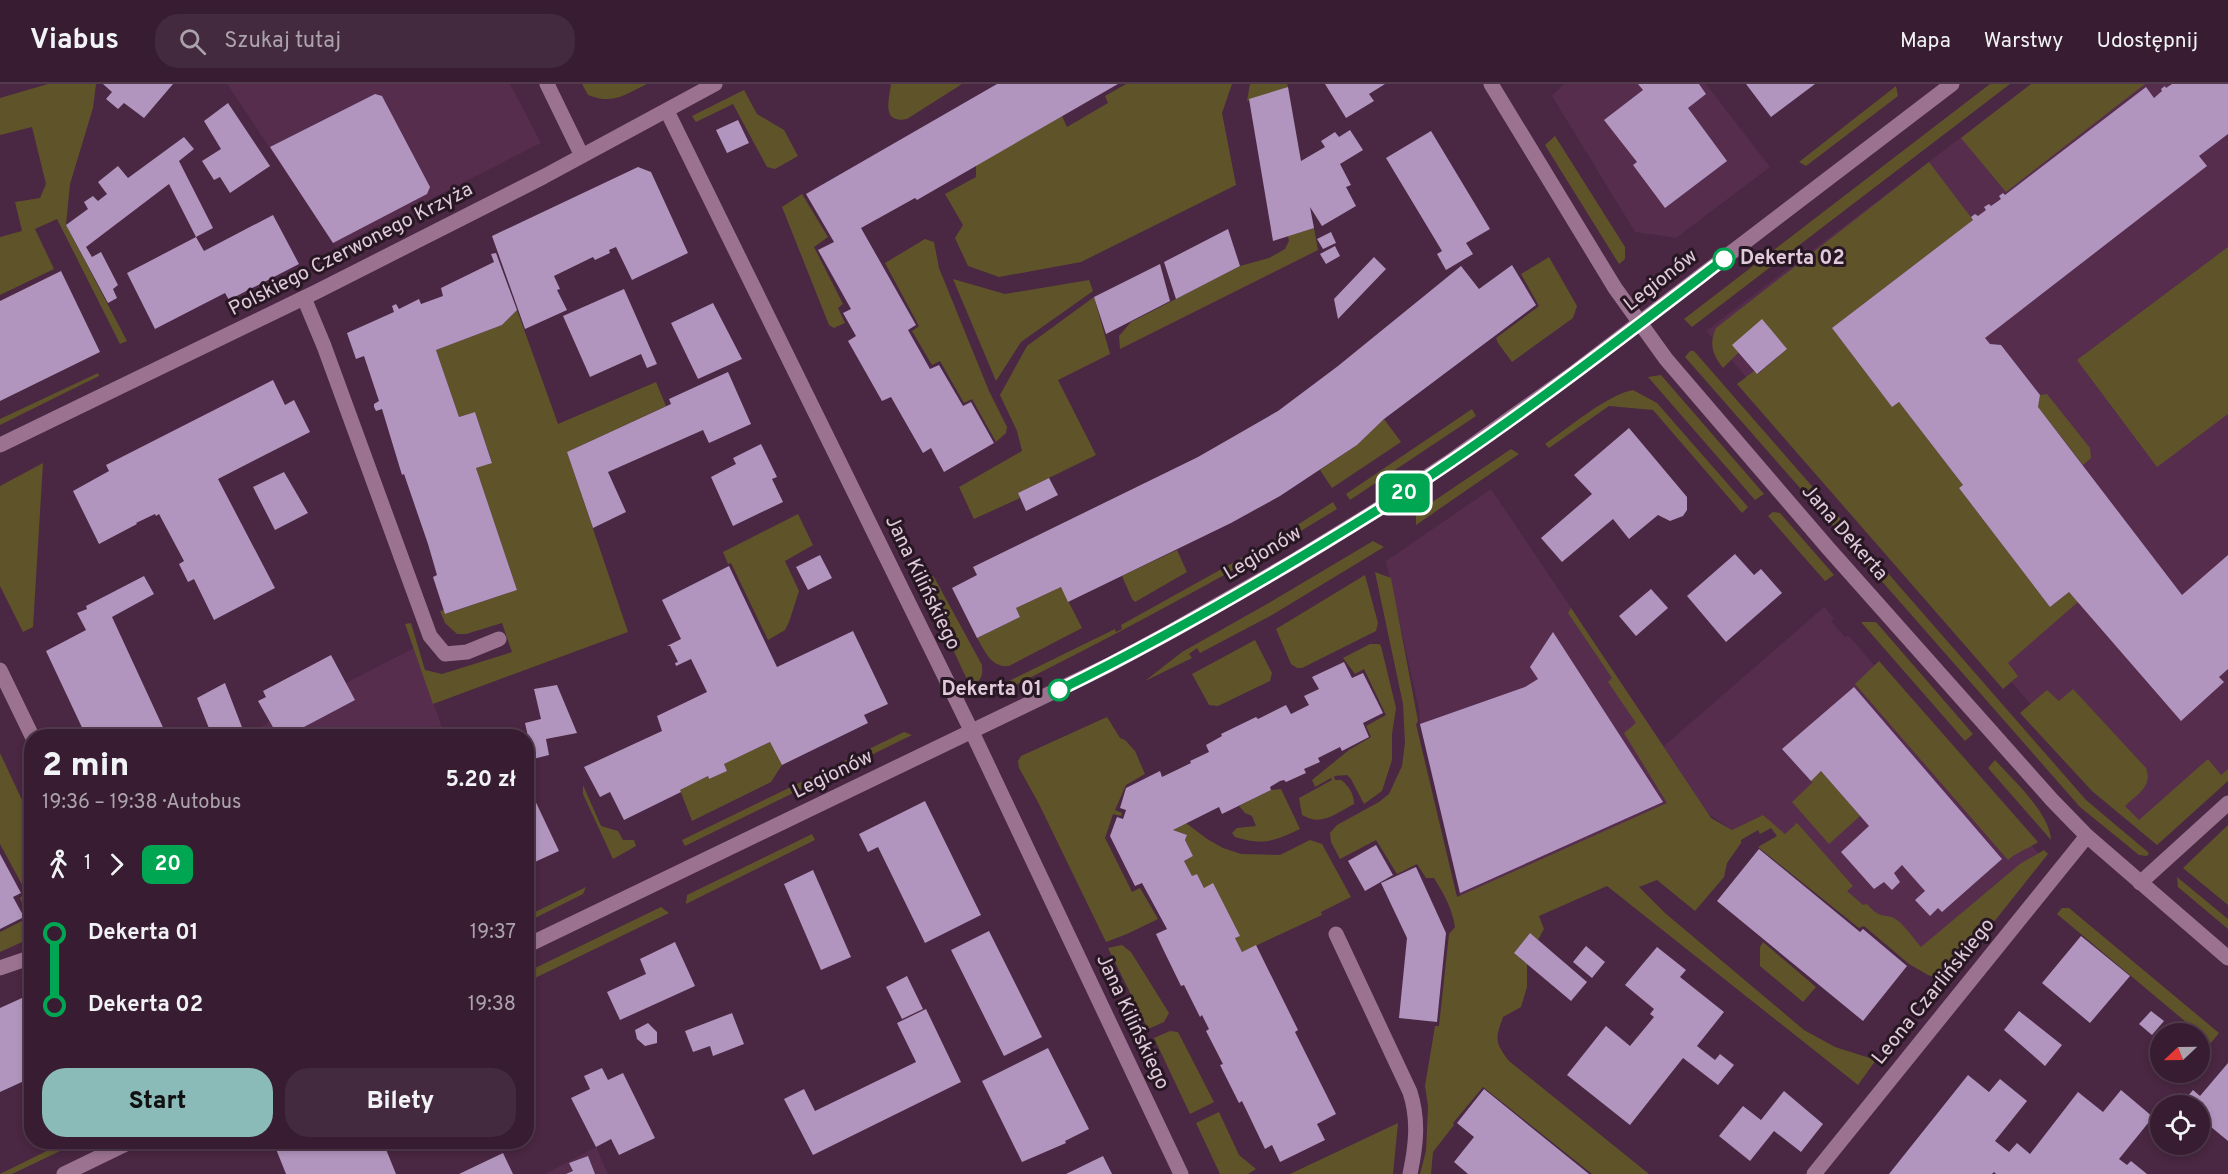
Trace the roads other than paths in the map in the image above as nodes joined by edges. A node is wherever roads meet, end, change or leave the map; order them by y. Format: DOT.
graph roads {
  1 [pos="547,84"];
  2 [pos="715,84"];
  3 [pos="1491,84"];
  4 [pos="1952,84"];
  5 [pos="667,111"];
  6 [pos="582,156"];
  7 [pos="303,298"];
  8 [pos="1640,323"];
  9 [pos="0,444"];
  10 [pos="499,639"];
  11 [pos="0,670"];
  12 [pos="29,729"];
  13 [pos="972,732"];
  14 [pos="2228,803"];
  15 [pos="2087,836"];
  16 [pos="2140,883"];
  17 [pos="1336,934"];
  18 [pos="534,942"];
  19 [pos="2228,958"];
  20 [pos="24,960"];
  21 [pos="0,968"];
  22 [pos="116,1149"];
  23 [pos="64,1174"];
  24 [pos="1181,1174"];
  25 [pos="1410,1174"];
  26 [pos="1814,1174"];
  1 -- 6 [label="street"];
  2 -- 5 [label="street, Polskiego Czerwonego Krzyża"];
  3 -- 8 [label="street, Jana Dekerta"];
  4 -- 8 [label="street, Legionów"];
  5 -- 6 [label="street, Polskiego Czerwonego Krzyża"];
  5 -- 13 [label="street, Jana Kilińskiego"];
  6 -- 7 [label="street, Polskiego Czerwonego Krzyża"];
  7 -- 9 [label="street, Polskiego Czerwonego Krzyża"];
  7 -- 10 [label="street"];
  8 -- 13 [label="street, Legionów"];
  8 -- 15 [label="street, Jana Dekerta"];
  11 -- 12 [label="street"];
  13 -- 18 [label="street, Legionów"];
  13 -- 24 [label="street, Jana Kilińskiego"];
  14 -- 16 [label="street"];
  15 -- 16 [label="street, Jana Dekerta"];
  15 -- 26 [label="street, Leona Czarlińskiego"];
  16 -- 19 [label="street, Jana Dekerta"];
  17 -- 25 [label="street"];
  20 -- 21 [label="street"];
  22 -- 23 [label="street"];
}
